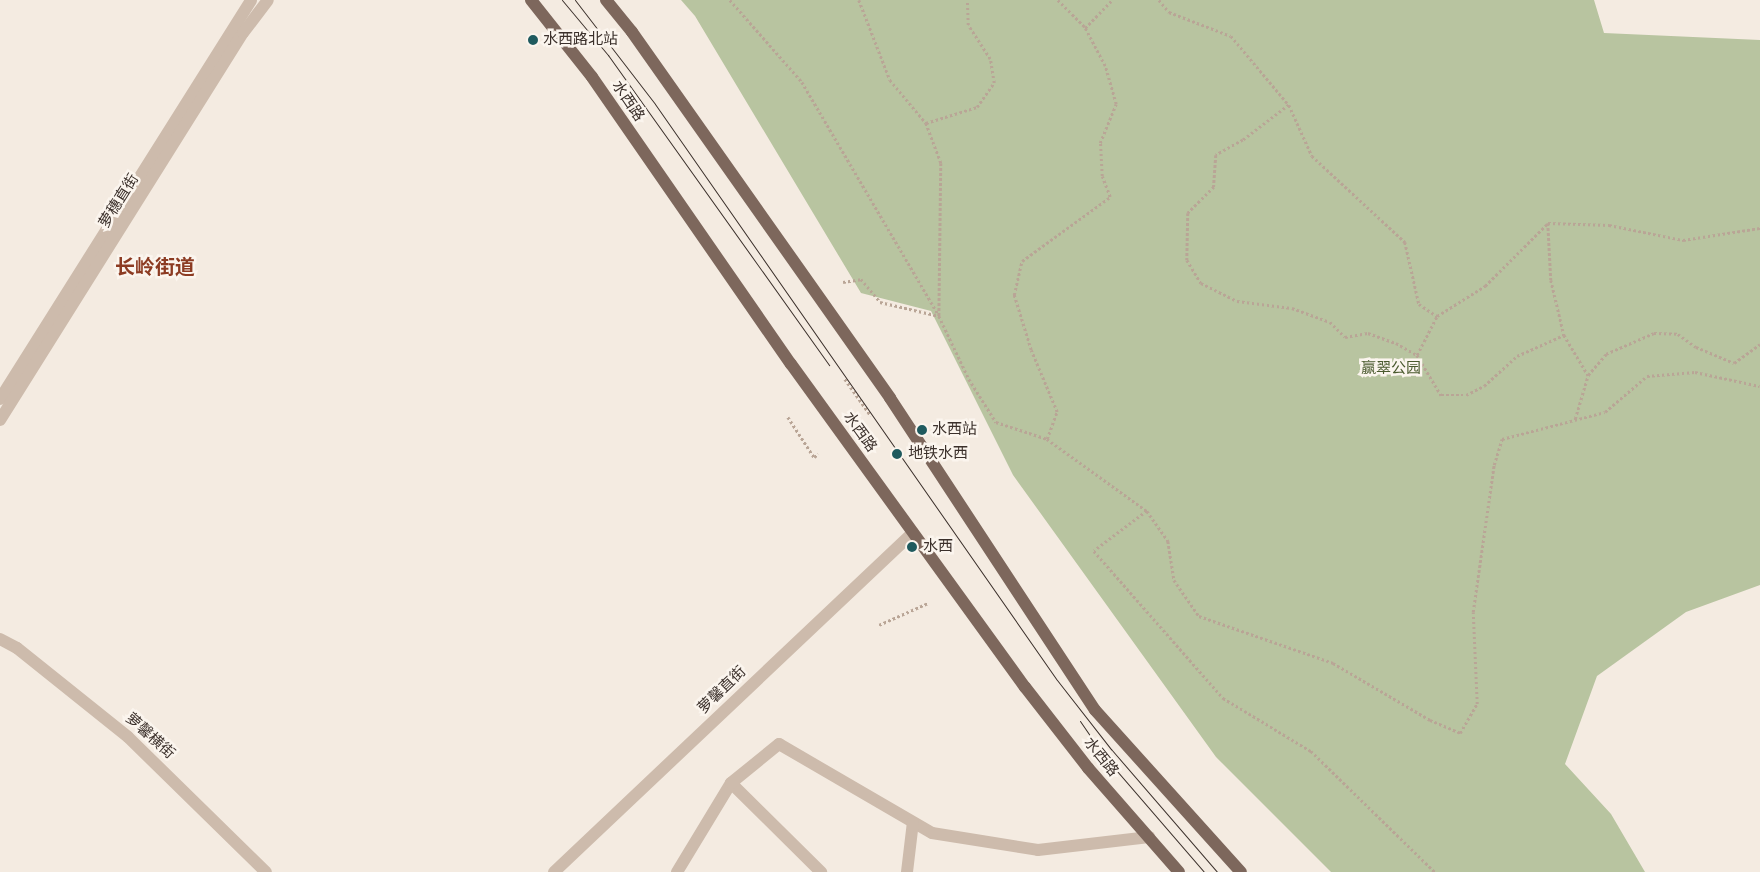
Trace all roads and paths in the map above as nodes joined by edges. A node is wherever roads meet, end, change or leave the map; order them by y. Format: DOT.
graph roads {
  1 [pos="251,0"];
  2 [pos="268,0"];
  3 [pos="531,0"];
  4 [pos="606,0"];
  5 [pos="730,0"];
  6 [pos="859,0"];
  7 [pos="967,0"];
  8 [pos="1058,0"];
  9 [pos="1112,0"];
  10 [pos="1159,0"];
  11 [pos="1085,28"];
  12 [pos="1289,104"];
  13 [pos="926,123"];
  14 [pos="1548,223"];
  15 [pos="1760,228"];
  16 [pos="843,282"];
  17 [pos="939,316"];
  18 [pos="1437,316"];
  19 [pos="1564,335"];
  20 [pos="1760,344"];
  21 [pos="1417,354"];
  22 [pos="1588,375"];
  23 [pos="845,379"];
  24 [pos="1760,386"];
  25 [pos="0,399"];
  26 [pos="788,416"];
  27 [pos="871,416"];
  28 [pos="0,420"];
  29 [pos="1575,420"];
  30 [pos="1047,439"];
  31 [pos="818,454"];
  32 [pos="1147,511"];
  33 [pos="913,532"];
  34 [pos="928,603"];
  35 [pos="879,625"];
  36 [pos="0,639"];
  37 [pos="731,783"];
  38 [pos="913,822"];
  39 [pos="1149,837"];
  40 [pos="266,872"];
  41 [pos="554,872"];
  42 [pos="677,872"];
  43 [pos="820,872"];
  44 [pos="907,872"];
  45 [pos="1179,872"];
  46 [pos="1241,872"];
  47 [pos="1435,872"];
  1 -- 25 [label="street, 萝穗直街"];
  2 -- 28 [label="street, 萝穗直街"];
  3 -- 33 [label="main road, 水西路"];
  4 -- 46 [label="main road, 水西路"];
  5 -- 17 [label="path"];
  6 -- 13 [label="path"];
  7 -- 13 [label="path"];
  8 -- 11 [label="path"];
  9 -- 11 [label="path"];
  10 -- 12 [label="path"];
  11 -- 30 [label="path"];
  12 -- 18 [label="path"];
  12 -- 21 [label="path"];
  13 -- 17 [label="path"];
  14 -- 15 [label="path"];
  14 -- 18 [label="path"];
  14 -- 19 [label="path"];
  16 -- 17 [label="path"];
  17 -- 30 [label="path"];
  18 -- 21 [label="path"];
  19 -- 21 [label="path"];
  19 -- 22 [label="path"];
  20 -- 22 [label="path"];
  22 -- 29 [label="path"];
  23 -- 27 [label="path"];
  24 -- 29 [label="path"];
  26 -- 31 [label="path"];
  29 -- 32 [label="path"];
  30 -- 32 [label="path"];
  32 -- 47 [label="path"];
  33 -- 39 [label="main road, 水西路"];
  33 -- 41 [label="street, 萝馨直街"];
  34 -- 35 [label="path"];
  36 -- 40 [label="street, 萝馨横街"];
  37 -- 38 [label="street"];
  37 -- 42 [label="street"];
  37 -- 43 [label="street"];
  38 -- 39 [label="street"];
  38 -- 44 [label="street"];
  39 -- 45 [label="main road, 水西路"];
}
